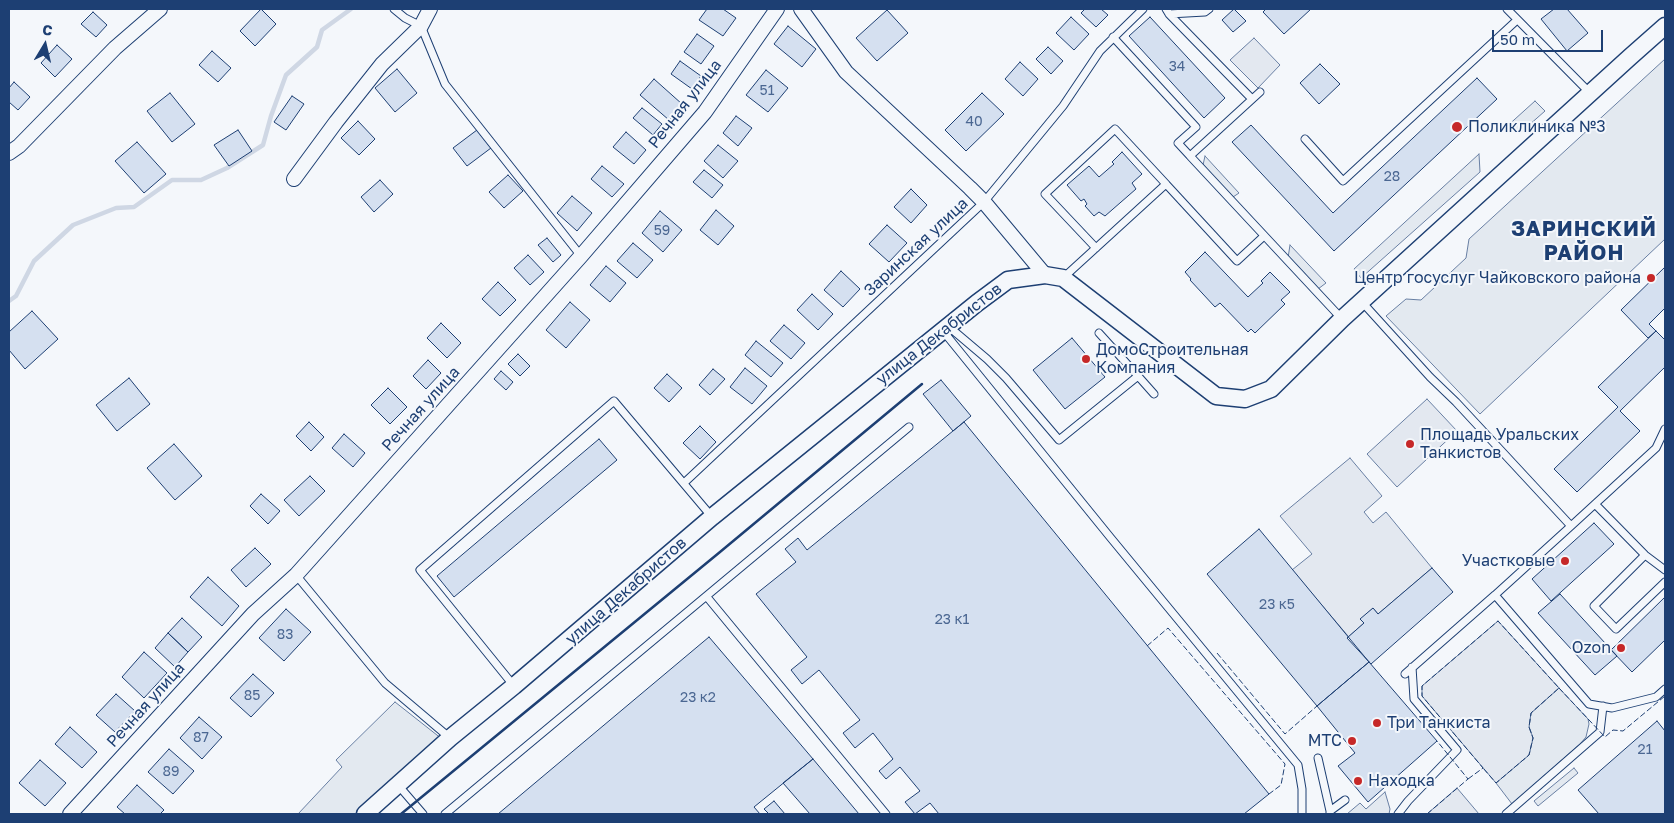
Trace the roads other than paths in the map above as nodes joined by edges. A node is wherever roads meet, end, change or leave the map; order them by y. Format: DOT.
graph roads {
  1 [pos="160,9"];
  2 [pos="394,9"];
  3 [pos="430,9"];
  4 [pos="778,9"];
  5 [pos="802,9"];
  6 [pos="1143,9"];
  7 [pos="1507,9"];
  8 [pos="1207,10"];
  9 [pos="1167,11"];
  10 [pos="1517,20"];
  11 [pos="421,26"];
  12 [pos="1665,26"];
  13 [pos="1113,37"];
  14 [pos="1260,92"];
  15 [pos="1590,93"];
  16 [pos="1252,99"];
  17 [pos="1305,139"];
  18 [pos="9,153"];
  19 [pos="1190,156"];
  20 [pos="294,179"];
  21 [pos="1166,184"];
  22 [pos="984,202"];
  23 [pos="1264,236"];
  24 [pos="1096,248"];
  25 [pos="581,256"];
  26 [pos="1045,275"];
  27 [pos="1063,278"];
  28 [pos="1362,301"];
  29 [pos="1342,319"];
  30 [pos="946,328"];
  31 [pos="1099,333"];
  32 [pos="1138,376"];
  33 [pos="1154,394"];
  34 [pos="909,427"];
  35 [pos="1665,429"];
  36 [pos="684,483"];
  37 [pos="1595,504"];
  38 [pos="712,517"];
  39 [pos="1571,526"];
  40 [pos="1645,555"];
  41 [pos="1665,570"];
  42 [pos="296,574"];
  43 [pos="1665,582"];
  44 [pos="1494,595"];
  45 [pos="708,597"];
  46 [pos="1412,667"];
  47 [pos="1404,674"];
  48 [pos="514,686"];
  49 [pos="1665,689"];
  50 [pos="1603,706"];
  51 [pos="450,738"];
  52 [pos="1318,758"];
  53 [pos="398,784"];
  54 [pos="1345,800"];
  55 [pos="1330,813"];
  56 [pos="70,814"];
  57 [pos="365,814"];
  58 [pos="422,814"];
  59 [pos="445,814"];
  60 [pos="886,814"];
  61 [pos="1302,814"];
  62 [pos="1398,814"];
  63 [pos="1506,814"];
  1 -- 18 [label="street"];
  2 -- 11 [label="lane"];
  3 -- 11 [label="street"];
  4 -- 25 [label="street, Речная улица"];
  5 -- 22 [label="street"];
  6 -- 13 [label="lane, Заринская улица"];
  7 -- 10 [label="lane"];
  8 -- 9 [label="lane"];
  9 -- 16 [label="lane"];
  10 -- 15 [label="lane"];
  10 -- 17 [label="lane"];
  11 -- 20 [label="street"];
  11 -- 25 [label="lane"];
  12 -- 15 [label="street, улица Декабристов"];
  13 -- 19 [label="lane"];
  13 -- 22 [label="lane, Заринская улица"];
  14 -- 16 [label="lane"];
  15 -- 28 [label="street, улица Декабристов"];
  16 -- 19 [label="lane"];
  19 -- 23 [label="lane"];
  21 -- 23 [label="lane"];
  21 -- 24 [label="lane"];
  21 -- 24 [label="lane"];
  22 -- 26 [label="street"];
  22 -- 36 [label="lane, Заринская улица"];
  23 -- 29 [label="lane"];
  24 -- 27 [label="lane"];
  25 -- 42 [label="street, Речная улица"];
  26 -- 27 [label="street, улица Декабристов"];
  26 -- 30 [label="street, улица Декабристов"];
  27 -- 29 [label="street, улица Декабристов"];
  28 -- 29 [label="street, улица Декабристов"];
  28 -- 39 [label="lane"];
  30 -- 32 [label="lane"];
  30 -- 38 [label="street, улица Декабристов"];
  30 -- 61 [label="lane"];
  31 -- 32 [label="lane"];
  32 -- 33 [label="lane"];
  34 -- 45 [label="lane"];
  35 -- 37 [label="lane"];
  36 -- 38 [label="lane"];
  36 -- 48 [label="lane"];
  37 -- 39 [label="lane"];
  37 -- 40 [label="lane"];
  38 -- 48 [label="street, улица Декабристов"];
  39 -- 44 [label="lane"];
  40 -- 41 [label="lane"];
  40 -- 43 [label="lane"];
  42 -- 51 [label="lane"];
  42 -- 56 [label="street, Речная улица"];
  44 -- 46 [label="lane"];
  44 -- 50 [label="lane"];
  45 -- 59 [label="lane"];
  45 -- 60 [label="lane"];
  46 -- 47 [label="lane"];
  46 -- 62 [label="lane"];
  48 -- 51 [label="street, улица Декабристов"];
  49 -- 50 [label="lane"];
  50 -- 63 [label="lane"];
  51 -- 53 [label="street, улица Декабристов"];
  52 -- 55 [label="lane"];
  53 -- 57 [label="street, улица Декабристов"];
  53 -- 58 [label="lane"];
  54 -- 55 [label="lane"];
}
